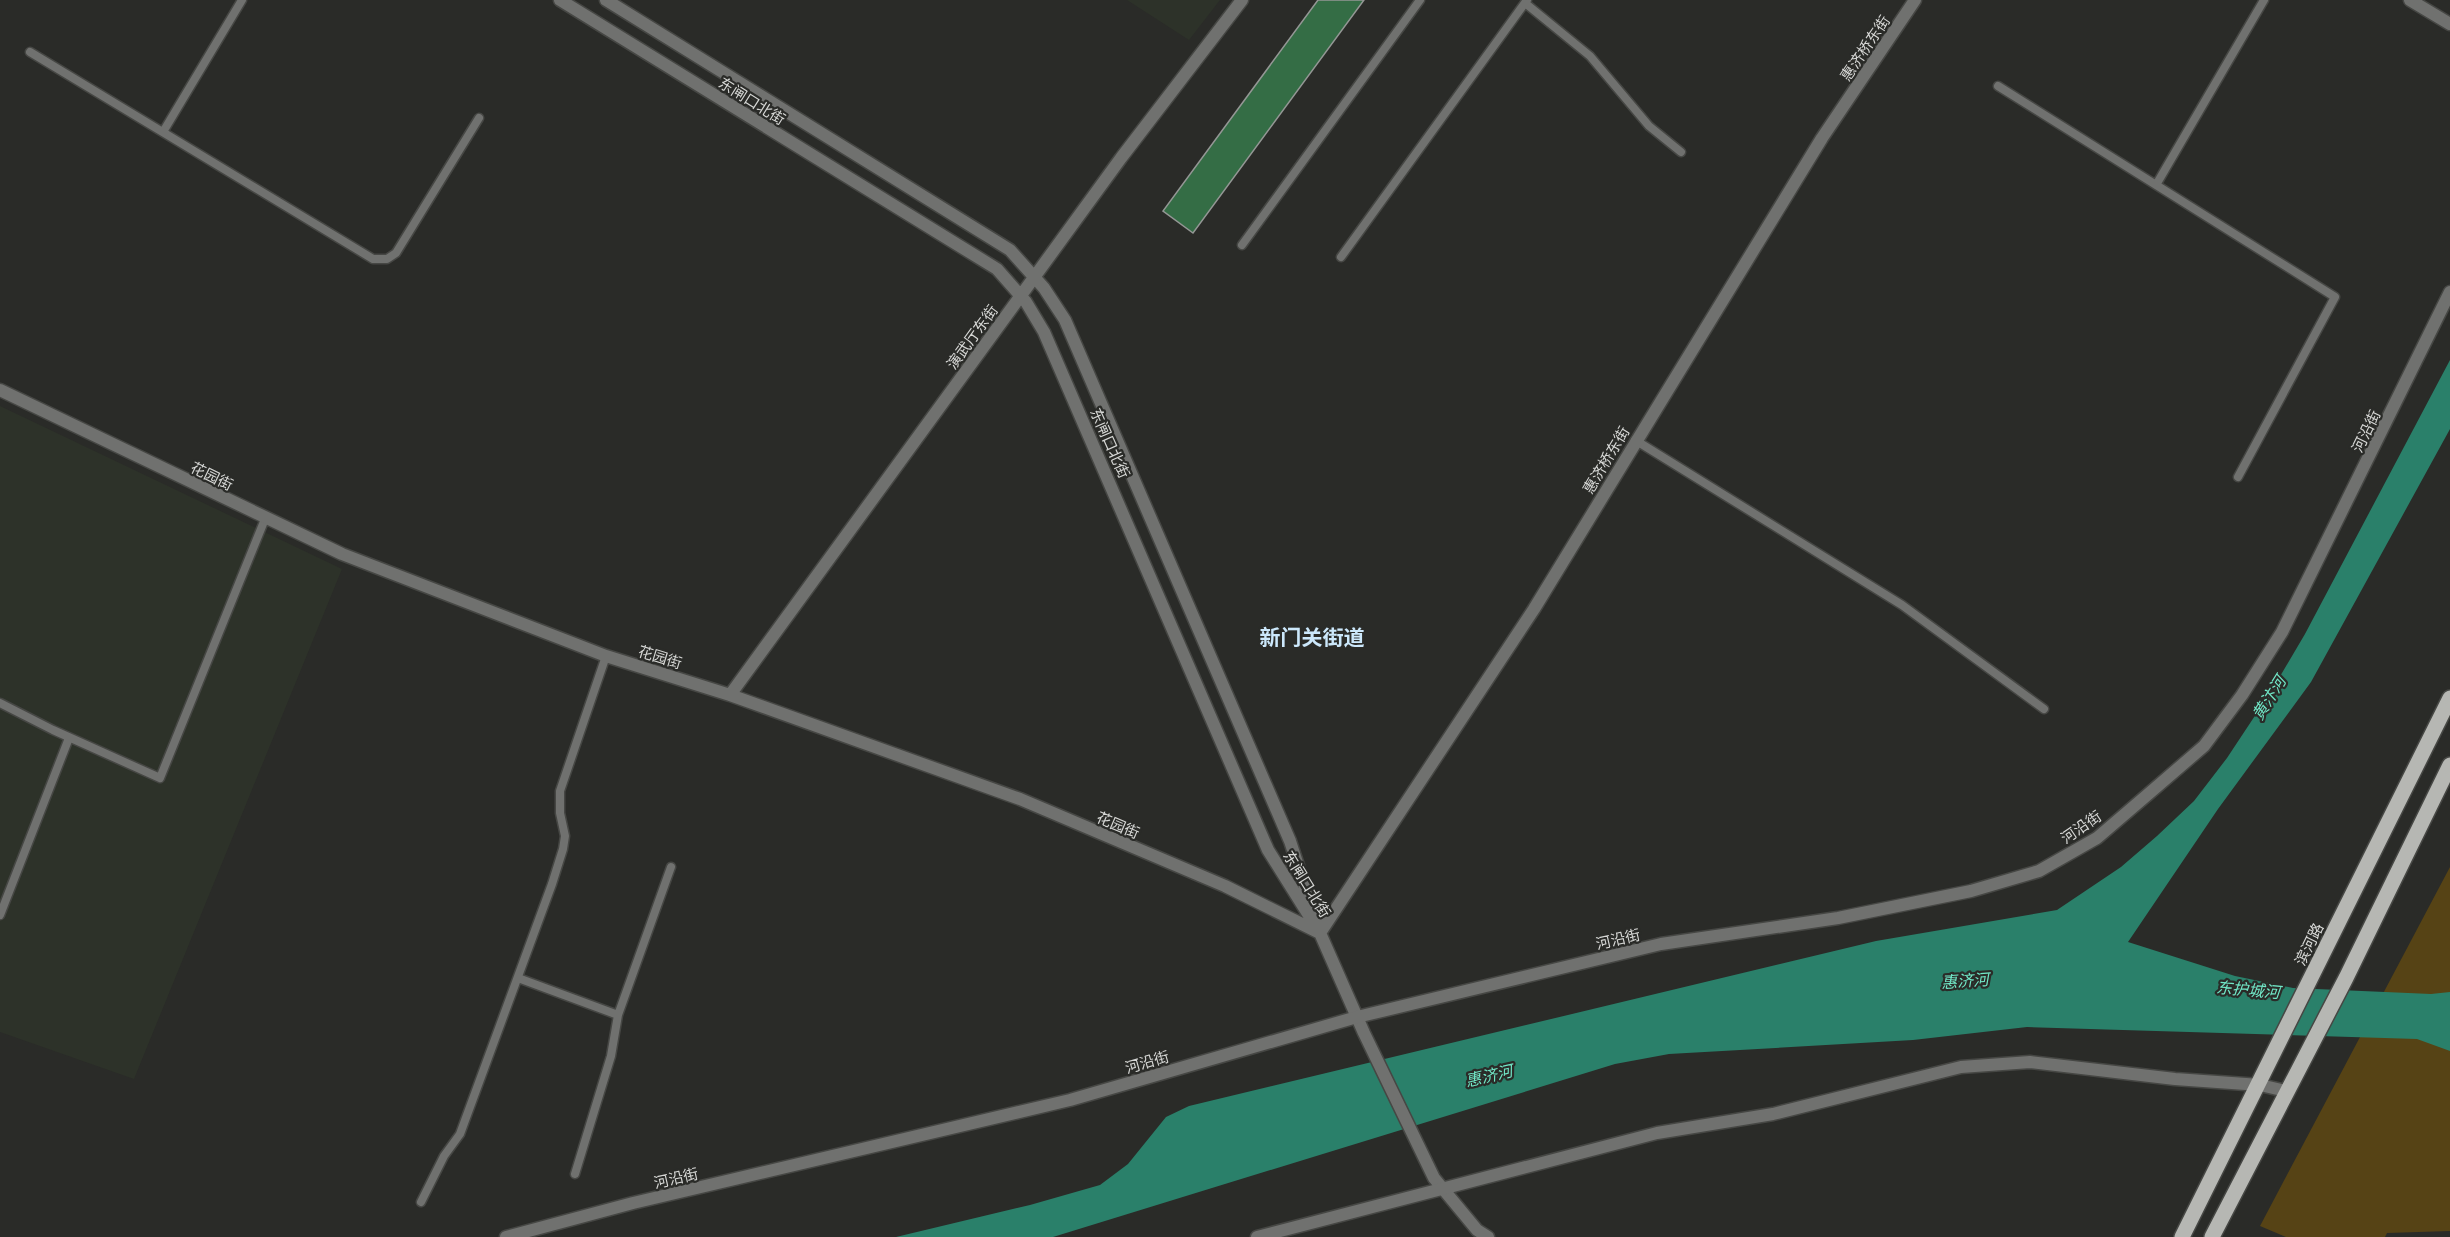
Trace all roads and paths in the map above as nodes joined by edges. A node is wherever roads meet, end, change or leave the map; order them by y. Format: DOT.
graph roads {
  1 [pos="242,0"];
  2 [pos="560,0"];
  3 [pos="606,0"];
  4 [pos="1242,0"];
  5 [pos="1420,0"];
  6 [pos="1915,0"];
  7 [pos="2264,0"];
  8 [pos="2410,0"];
  9 [pos="1526,2"];
  10 [pos="2450,24"];
  11 [pos="30,52"];
  12 [pos="1998,86"];
  13 [pos="479,118"];
  14 [pos="163,132"];
  15 [pos="1681,152"];
  16 [pos="2156,185"];
  17 [pos="1242,245"];
  18 [pos="1341,257"];
  19 [pos="1035,276"];
  20 [pos="2450,292"];
  21 [pos="1021,296"];
  22 [pos="0,390"];
  23 [pos="1635,440"];
  24 [pos="2238,477"];
  25 [pos="265,519"];
  26 [pos="606,656"];
  27 [pos="730,695"];
  28 [pos="2450,699"];
  29 [pos="0,702"];
  30 [pos="2044,709"];
  31 [pos="69,738"];
  32 [pos="2450,765"];
  33 [pos="671,867"];
  34 [pos="0,915"];
  35 [pos="1320,933"];
  36 [pos="518,978"];
  37 [pos="618,1015"];
  38 [pos="1357,1017"];
  39 [pos="2260,1084"];
  40 [pos="2286,1091"];
  41 [pos="575,1174"];
  42 [pos="1443,1189"];
  43 [pos="421,1202"];
  44 [pos="506,1237"];
  45 [pos="1257,1237"];
  46 [pos="1488,1237"];
  47 [pos="2182,1237"];
  48 [pos="2212,1237"];
  1 -- 14 [label="lane"];
  2 -- 21 [label="street, 东闸口北街"];
  3 -- 19 [label="street, 东闸口北街"];
  4 -- 19 [label="street, 演武厅东街"];
  5 -- 17 [label="lane"];
  6 -- 23 [label="street, 惠济桥东街"];
  7 -- 16 [label="lane"];
  8 -- 10 [label="street"];
  9 -- 15 [label="lane"];
  9 -- 18 [label="lane"];
  11 -- 14 [label="lane"];
  12 -- 16 [label="lane"];
  13 -- 14 [label="lane"];
  16 -- 24 [label="lane"];
  19 -- 21 [label="street, 演武厅东街"];
  19 -- 35 [label="street, 东闸口北街"];
  20 -- 38 [label="street, 河沿街"];
  21 -- 27 [label="street, 演武厅东街"];
  21 -- 35 [label="street, 东闸口北街"];
  22 -- 25 [label="street, 花园街"];
  23 -- 30 [label="lane"];
  23 -- 35 [label="street, 惠济桥东街"];
  25 -- 26 [label="street, 花园街"];
  25 -- 31 [label="lane"];
  26 -- 27 [label="street, 花园街"];
  26 -- 36 [label="lane"];
  27 -- 35 [label="street, 花园街"];
  28 -- 39 [label="main road, 滨河路"];
  29 -- 31 [label="lane"];
  31 -- 34 [label="lane"];
  32 -- 40 [label="main road"];
  33 -- 37 [label="lane"];
  35 -- 38 [label="street"];
  36 -- 37 [label="lane"];
  36 -- 43 [label="lane"];
  37 -- 41 [label="lane"];
  38 -- 42 [label="street"];
  38 -- 44 [label="street, 河沿街"];
  39 -- 40 [label="street"];
  39 -- 42 [label="street"];
  39 -- 47 [label="main road, 滨河路"];
  40 -- 48 [label="main road"];
  42 -- 45 [label="street"];
  42 -- 46 [label="street"];
}
